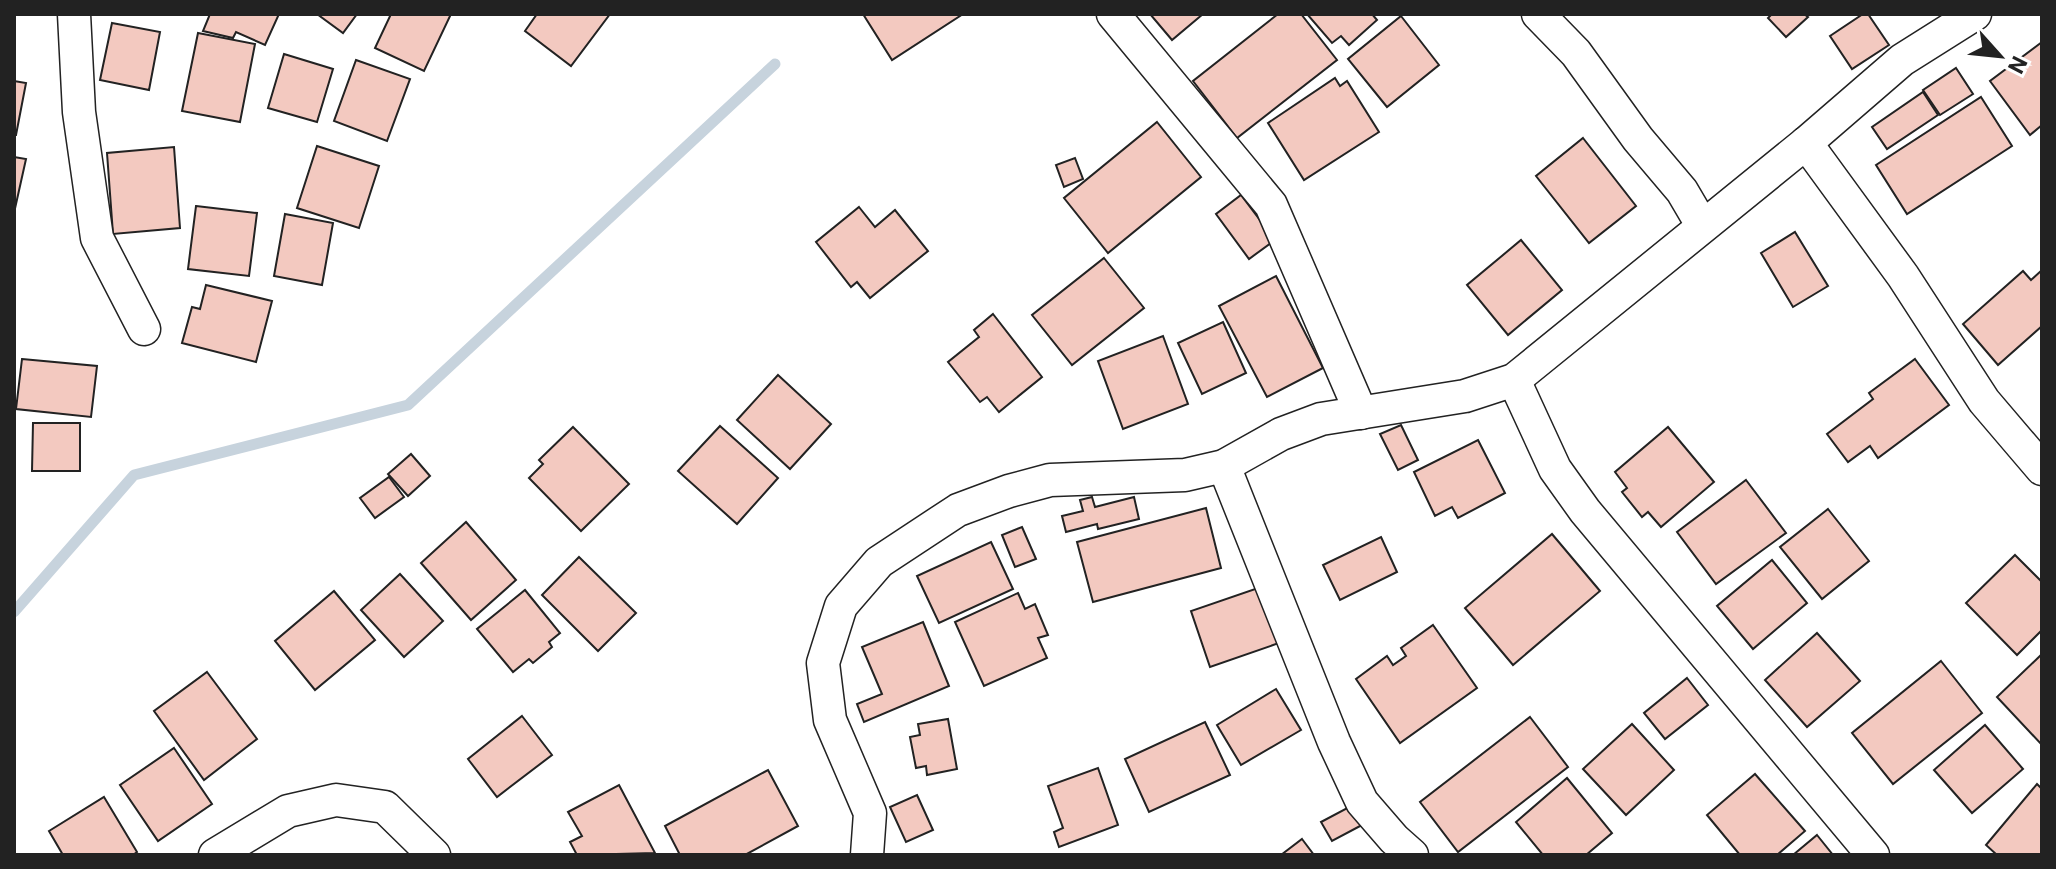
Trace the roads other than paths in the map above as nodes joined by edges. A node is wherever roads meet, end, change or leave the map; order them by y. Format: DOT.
graph roads {
  1 [pos="74,14"];
  2 [pos="1113,14"];
  3 [pos="1538,14"];
  4 [pos="1972,15"];
  5 [pos="1806,143"];
  6 [pos="1702,225"];
  7 [pos="144,329"];
  8 [pos="1514,380"];
  9 [pos="1361,413"];
  10 [pos="1224,466"];
  11 [pos="2042,469"];
  12 [pos="215,855"];
  13 [pos="434,855"];
  14 [pos="867,855"];
  15 [pos="1412,855"];
  16 [pos="1873,855"];
  1 -- 7 [label="street"];
  2 -- 9 [label="street"];
  3 -- 6 [label="street"];
  4 -- 5 [label="street"];
  5 -- 6 [label="street"];
  5 -- 11 [label="street"];
  6 -- 8 [label="street"];
  8 -- 9 [label="street"];
  8 -- 16 [label="street"];
  9 -- 10 [label="street"];
  10 -- 14 [label="street"];
  10 -- 15 [label="street"];
  12 -- 13 [label="street"];
}
